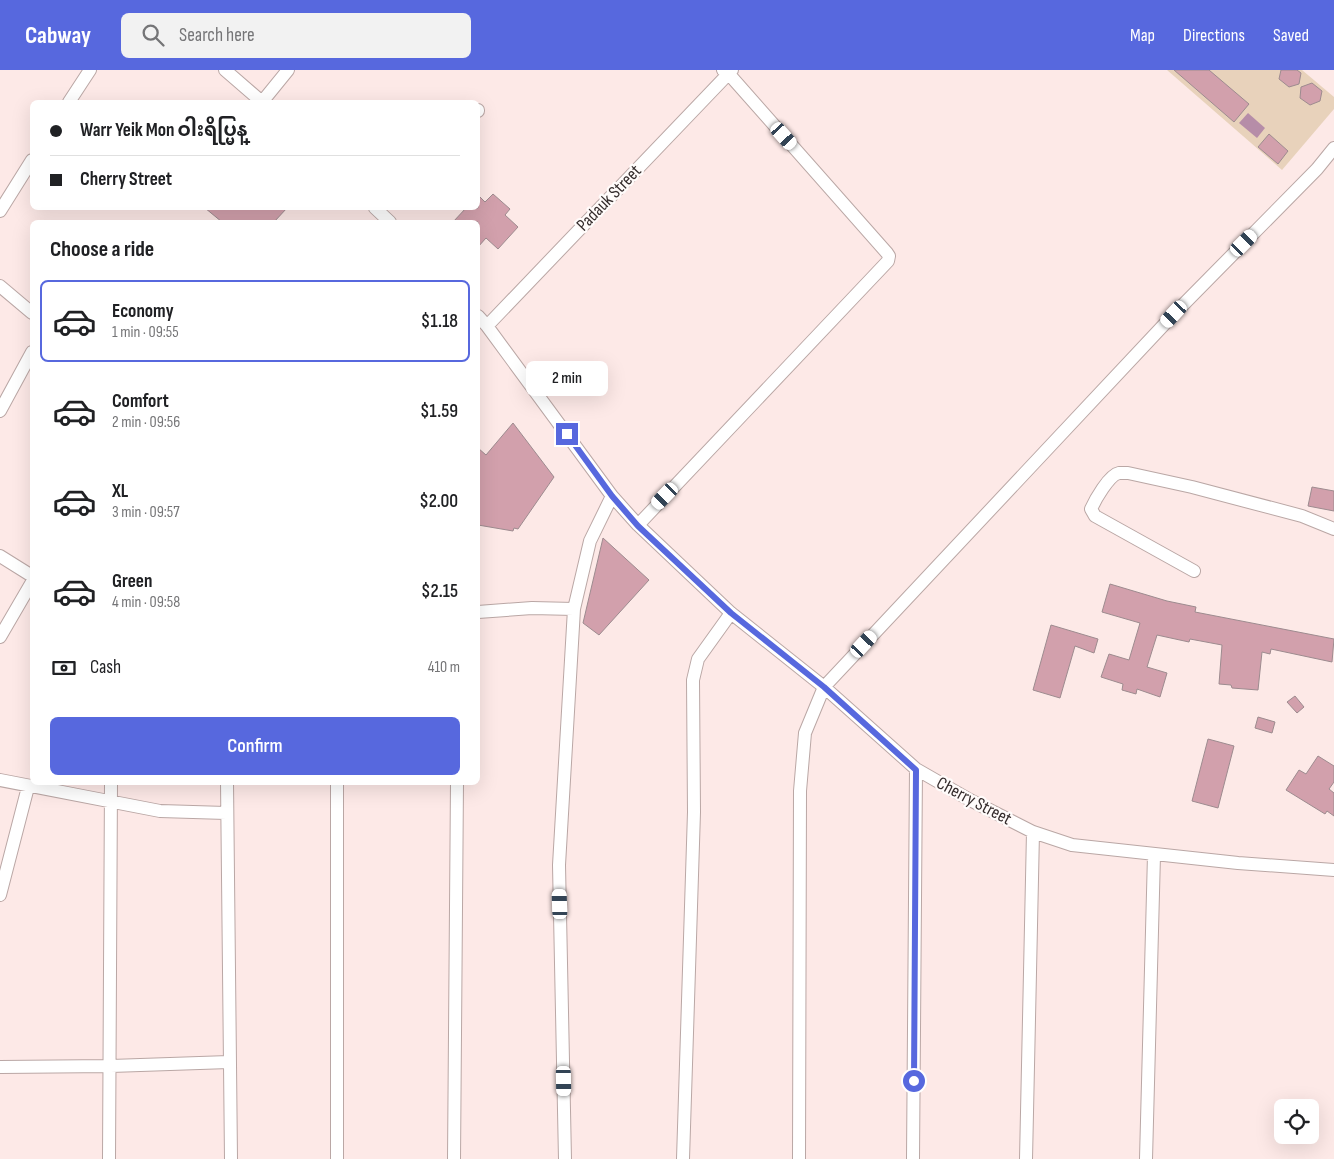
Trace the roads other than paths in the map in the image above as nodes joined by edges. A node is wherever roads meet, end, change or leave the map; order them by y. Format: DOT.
graph roads {
  1 [pos="90,70"];
  2 [pos="225,70"];
  3 [pos="288,70"];
  4 [pos="728,71"];
  5 [pos="70,100"];
  6 [pos="260,100"];
  7 [pos="264,100"];
  8 [pos="1334,148"];
  9 [pos="30,163"];
  10 [pos="0,211"];
  11 [pos="0,286"];
  12 [pos="30,311"];
  13 [pos="480,318"];
  14 [pos="487,326"];
  15 [pos="30,356"];
  16 [pos="0,411"];
  17 [pos="612,496"];
  18 [pos="638,526"];
  19 [pos="1334,529"];
  20 [pos="0,556"];
  21 [pos="1194,572"];
  22 [pos="30,575"];
  23 [pos="30,585"];
  24 [pos="574,609"];
  25 [pos="480,612"];
  26 [pos="731,613"];
  27 [pos="0,637"];
  28 [pos="824,687"];
  29 [pos="916,770"];
  30 [pos="0,780"];
  31 [pos="111,785"];
  32 [pos="226,785"];
  33 [pos="337,785"];
  34 [pos="457,785"];
  35 [pos="28,787"];
  36 [pos="110,803"];
  37 [pos="226,813"];
  38 [pos="1032,832"];
  39 [pos="1154,855"];
  40 [pos="1334,870"];
  41 [pos="0,895"];
  42 [pos="229,1062"];
  43 [pos="110,1066"];
  44 [pos="0,1067"];
  45 [pos="109,1159"];
  46 [pos="231,1159"];
  47 [pos="338,1159"];
  48 [pos="454,1159"];
  49 [pos="565,1159"];
  50 [pos="683,1159"];
  51 [pos="799,1159"];
  52 [pos="913,1159"];
  53 [pos="1026,1159"];
  54 [pos="1146,1159"];
  1 -- 5 [label="street"];
  2 -- 6 [label="street"];
  3 -- 7 [label="street"];
  4 -- 14 [label="street, Padauk Street"];
  4 -- 18 [label="street"];
  8 -- 28 [label="street"];
  9 -- 10 [label="street"];
  11 -- 12 [label="street"];
  13 -- 14 [label="street, Cherry Street"];
  14 -- 17 [label="street, Cherry Street"];
  15 -- 16 [label="street"];
  17 -- 18 [label="street, Cherry Street"];
  17 -- 24 [label="street"];
  18 -- 26 [label="street, Cherry Street"];
  19 -- 21 [label="street"];
  20 -- 22 [label="street"];
  23 -- 27 [label="street"];
  24 -- 25 [label="street"];
  24 -- 49 [label="street"];
  26 -- 28 [label="street, Cherry Street"];
  26 -- 50 [label="street"];
  28 -- 29 [label="street, Cherry Street"];
  28 -- 51 [label="street"];
  29 -- 38 [label="street, Cherry Street"];
  29 -- 52 [label="street"];
  30 -- 35 [label="street"];
  31 -- 36 [label="street"];
  32 -- 37 [label="street"];
  33 -- 47 [label="street"];
  34 -- 48 [label="street"];
  35 -- 36 [label="street"];
  35 -- 41 [label="street"];
  36 -- 37 [label="street"];
  36 -- 43 [label="street"];
  37 -- 42 [label="street"];
  38 -- 39 [label="street, Cherry Street"];
  38 -- 53 [label="street"];
  39 -- 40 [label="street, Cherry Street"];
  39 -- 54 [label="street"];
  42 -- 43 [label="street"];
  42 -- 46 [label="street"];
  43 -- 44 [label="street"];
  43 -- 45 [label="street"];
}
